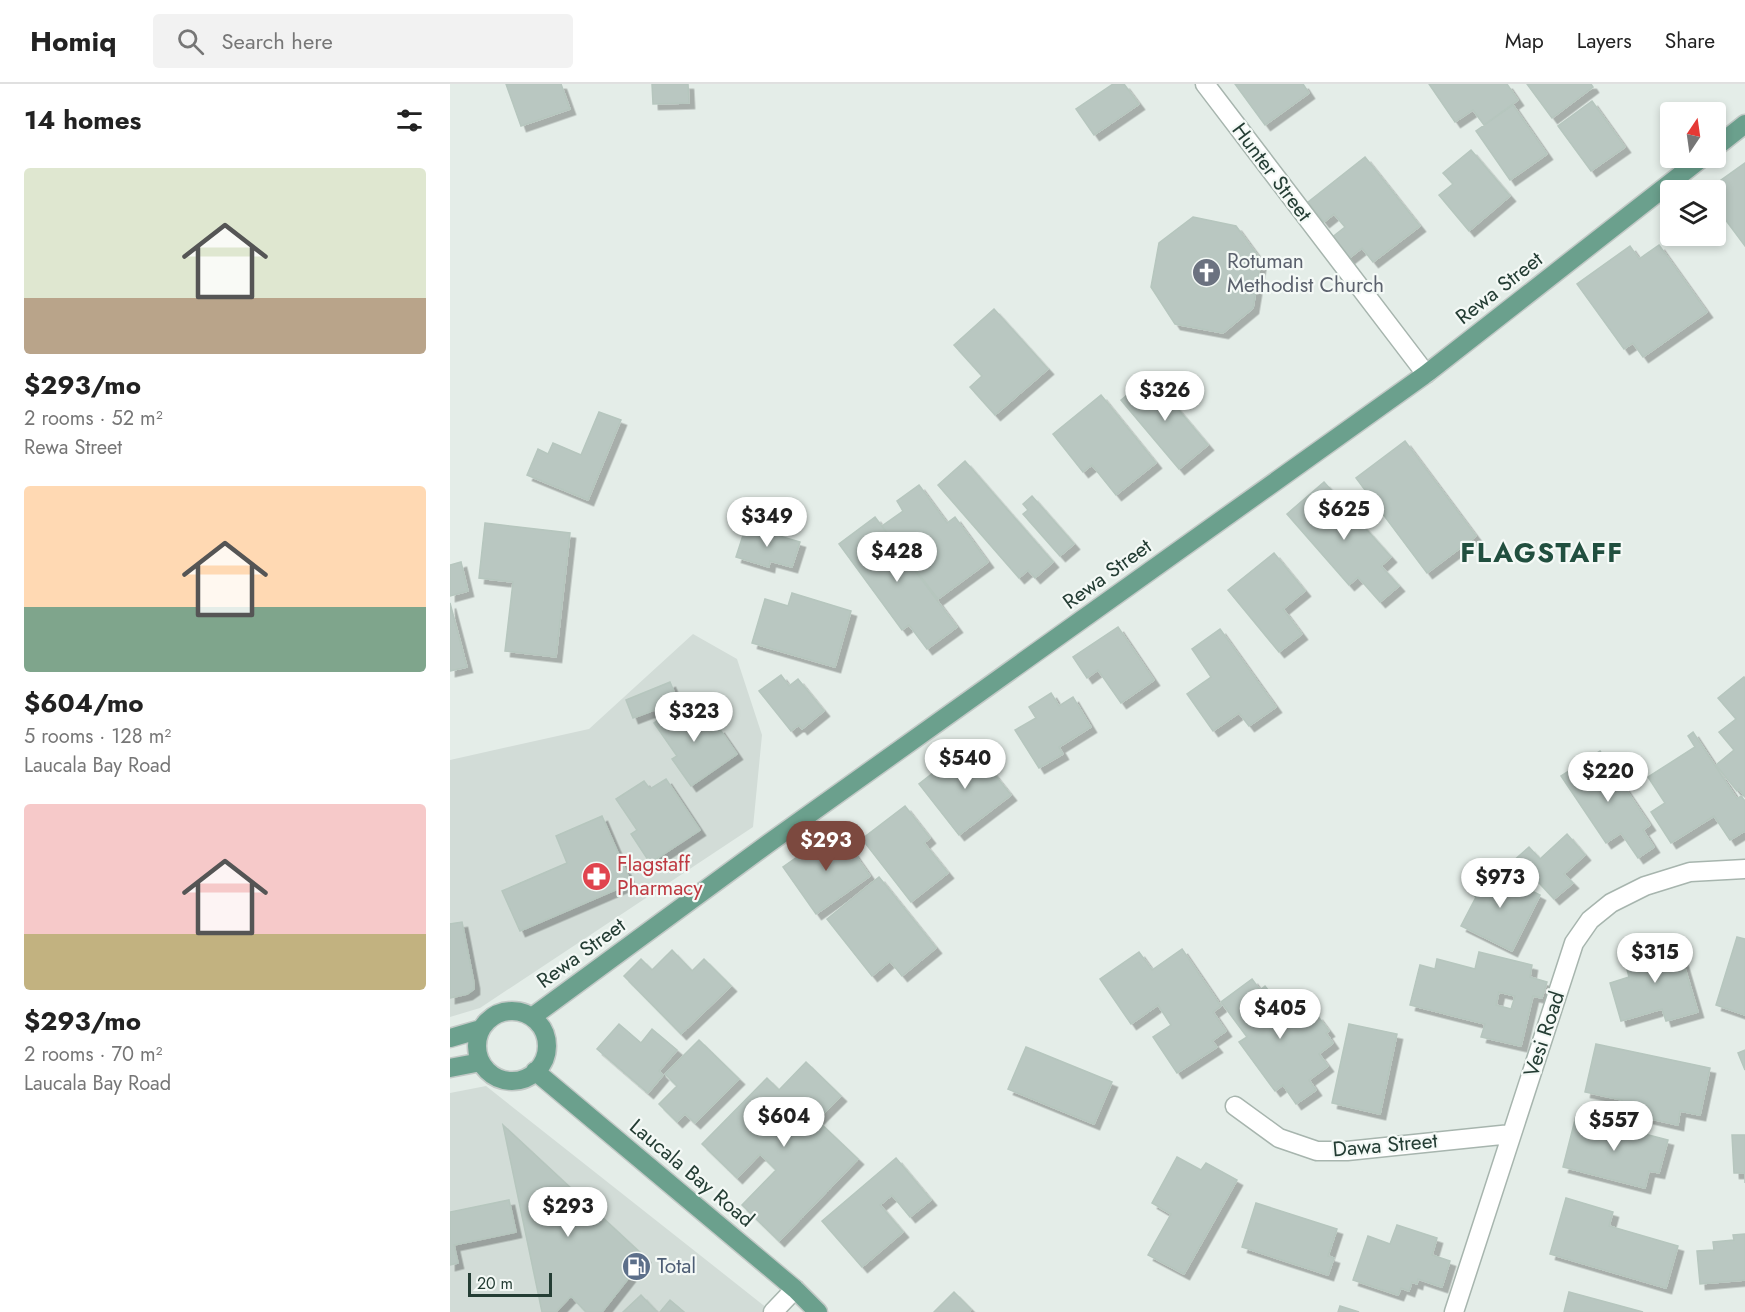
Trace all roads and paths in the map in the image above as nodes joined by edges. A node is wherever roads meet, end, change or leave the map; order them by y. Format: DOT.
graph roads {
  1 [pos="1205,84"];
  2 [pos="1745,124"];
  3 [pos="1726,139"];
  4 [pos="1689,168"];
  5 [pos="1426,374"];
  6 [pos="1745,869"];
  7 [pos="532,1017"];
  8 [pos="482,1029"];
  9 [pos="450,1038"];
  10 [pos="481,1062"];
  11 [pos="450,1068"];
  12 [pos="536,1071"];
  13 [pos="1235,1106"];
  14 [pos="1511,1134"];
  15 [pos="795,1289"];
  16 [pos="773,1312"];
  17 [pos="818,1312"];
  18 [pos="1454,1312"];
  1 -- 5 [label="street, Hunter Street"];
  2 -- 3 [label="main road"];
  4 -- 5 [label="main road, Rewa Street"];
  5 -- 7 [label="main road, Rewa Street"];
  6 -- 14 [label="street, Vesi Road"];
  7 -- 8 [label="main road"];
  7 -- 12 [label="main road"];
  8 -- 9 [label="main road"];
  8 -- 10 [label="main road"];
  10 -- 11 [label="main road"];
  10 -- 12 [label="main road"];
  12 -- 15 [label="main road, Laucala Bay Road"];
  13 -- 14 [label="street, Dawa Street"];
  14 -- 18 [label="street, Vesi Road"];
  15 -- 16 [label="street"];
  15 -- 17 [label="main road, Laucala Bay Road"];
}
